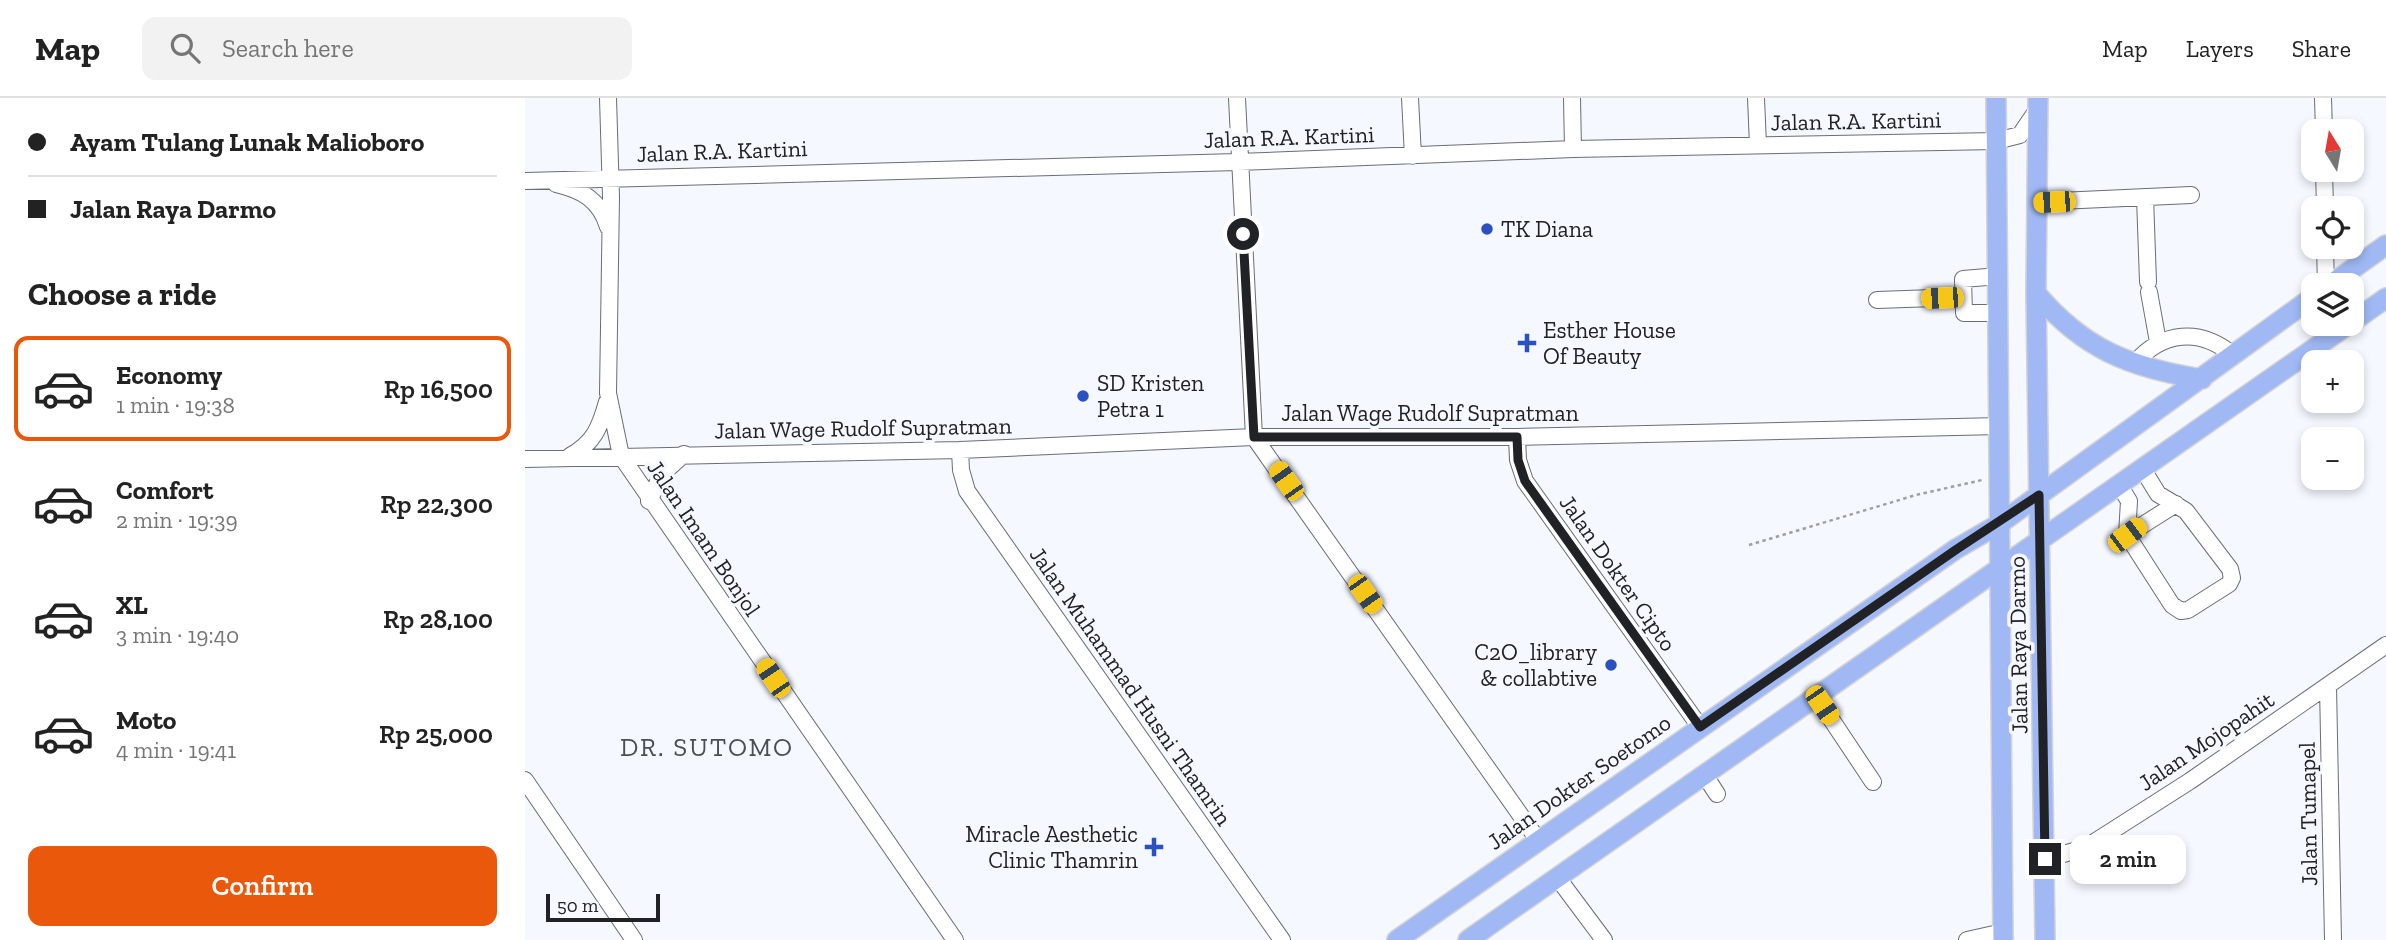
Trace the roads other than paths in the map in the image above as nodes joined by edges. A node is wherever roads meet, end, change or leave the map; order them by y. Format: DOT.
graph roads {
  1 [pos="608,98"];
  2 [pos="1237,98"];
  3 [pos="1410,98"];
  4 [pos="1572,98"];
  5 [pos="1756,98"];
  6 [pos="1996,98"];
  7 [pos="2323,98"];
  8 [pos="2038,103"];
  9 [pos="2324,119"];
  10 [pos="1996,141"];
  11 [pos="1758,145"];
  12 [pos="1573,149"];
  13 [pos="1413,156"];
  14 [pos="1238,162"];
  15 [pos="611,177"];
  16 [pos="533,180"];
  17 [pos="2191,195"];
  18 [pos="2145,197"];
  19 [pos="2037,202"];
  20 [pos="611,236"];
  21 [pos="2386,245"];
  22 [pos="2345,273"];
  23 [pos="1999,276"];
  24 [pos="2036,293"];
  25 [pos="1963,297"];
  26 [pos="2386,298"];
  27 [pos="1877,300"];
  28 [pos="2301,306"];
  29 [pos="1999,313"];
  30 [pos="2364,314"];
  31 [pos="2332,336"];
  32 [pos="2158,342"];
  33 [pos="2234,356"];
  34 [pos="2134,364"];
  35 [pos="2202,379"];
  36 [pos="608,393"];
  37 [pos="2000,426"];
  38 [pos="1254,437"];
  39 [pos="1517,437"];
  40 [pos="960,450"];
  41 [pos="684,454"];
  42 [pos="621,456"];
  43 [pos="568,457"];
  44 [pos="525,459"];
  45 [pos="2143,468"];
  46 [pos="2119,485"];
  47 [pos="2039,495"];
  48 [pos="649,501"];
  49 [pos="2176,503"];
  50 [pos="1999,524"];
  51 [pos="2127,535"];
  52 [pos="2041,540"];
  53 [pos="1999,569"];
  54 [pos="2386,645"];
  55 [pos="2328,686"];
  56 [pos="1815,695"];
  57 [pos="1700,727"];
  58 [pos="1705,774"];
  59 [pos="525,780"];
  60 [pos="1873,782"];
  61 [pos="1717,794"];
  62 [pos="1538,840"];
  63 [pos="2045,859"];
  64 [pos="1557,877"];
  65 [pos="2003,936"];
  66 [pos="634,940"];
  67 [pos="955,940"];
  68 [pos="1282,940"];
  69 [pos="1397,940"];
  70 [pos="1468,940"];
  71 [pos="1604,940"];
  72 [pos="1967,940"];
  73 [pos="2045,940"];
  74 [pos="2333,940"];
  1 -- 15 [label="street, Jalan Imam Bonjol"];
  2 -- 14 [label="street"];
  3 -- 13 [label="street"];
  4 -- 12 [label="street"];
  5 -- 11 [label="street"];
  6 -- 10 [label="main road, Jalan Raya Darmo"];
  7 -- 9 [label="street"];
  8 -- 10 [label="street, Jalan R.A. Kartini"];
  8 -- 19 [label="main road, Jalan Raya Darmo"];
  10 -- 11 [label="street, Jalan R.A. Kartini"];
  10 -- 23 [label="main road, Jalan Raya Darmo"];
  11 -- 12 [label="street, Jalan R.A. Kartini"];
  12 -- 13 [label="street, Jalan R.A. Kartini"];
  13 -- 14 [label="street, Jalan R.A. Kartini"];
  14 -- 15 [label="street, Jalan R.A. Kartini"];
  14 -- 38 [label="street"];
  15 -- 16 [label="street, Jalan R.A. Kartini"];
  15 -- 20 [label="street, Jalan Imam Bonjol"];
  16 -- 20 [label="street"];
  17 -- 18 [label="street"];
  18 -- 19 [label="street"];
  18 -- 32 [label="street"];
  19 -- 24 [label="main road, Jalan Raya Darmo"];
  20 -- 36 [label="street, Jalan Imam Bonjol"];
  21 -- 22 [label="main road"];
  23 -- 25 [label="street"];
  23 -- 29 [label="main road, Jalan Raya Darmo"];
  24 -- 34 [label="main road"];
  24 -- 47 [label="main road, Jalan Raya Darmo"];
  25 -- 27 [label="street"];
  25 -- 29 [label="street"];
  26 -- 30 [label="main road"];
  28 -- 33 [label="main road, Jalan Dokter Soetomo"];
  29 -- 37 [label="main road, Jalan Raya Darmo"];
  31 -- 45 [label="main road"];
  32 -- 33 [label="street"];
  32 -- 34 [label="street"];
  33 -- 35 [label="main road, Jalan Dokter Soetomo"];
  34 -- 35 [label="main road"];
  35 -- 47 [label="main road, Jalan Dokter Soetomo"];
  36 -- 42 [label="street, Jalan Imam Bonjol"];
  36 -- 43 [label="street"];
  37 -- 39 [label="street, Jalan Wage Rudolf Supratman"];
  37 -- 50 [label="main road, Jalan Raya Darmo"];
  38 -- 39 [label="street, Jalan Wage Rudolf Supratman"];
  38 -- 40 [label="street, Jalan Wage Rudolf Supratman"];
  38 -- 62 [label="street"];
  39 -- 57 [label="street, Jalan Dokter Cipto"];
  40 -- 41 [label="street, Jalan Wage Rudolf Supratman"];
  40 -- 68 [label="street, Jalan Muhammad Husni Thamrin"];
  41 -- 42 [label="street, Jalan Wage Rudolf Supratman"];
  41 -- 48 [label="street"];
  42 -- 43 [label="street, Jalan Wage Rudolf Supratman"];
  42 -- 48 [label="street, Jalan Imam Bonjol"];
  43 -- 44 [label="street, Jalan Wage Rudolf Supratman"];
  45 -- 46 [label="main road"];
  45 -- 49 [label="street"];
  46 -- 51 [label="street"];
  46 -- 52 [label="main road"];
  47 -- 50 [label="main road, Jalan Dokter Soetomo"];
  47 -- 52 [label="main road, Jalan Raya Darmo"];
  48 -- 67 [label="street, Jalan Imam Bonjol"];
  49 -- 51 [label="street"];
  49 -- 51 [label="street"];
  50 -- 53 [label="main road, Jalan Raya Darmo"];
  50 -- 57 [label="main road, Jalan Dokter Soetomo"];
  52 -- 53 [label="main road"];
  52 -- 63 [label="main road, Jalan Raya Darmo"];
  53 -- 56 [label="main road"];
  53 -- 65 [label="main road, Jalan Raya Darmo"];
  54 -- 55 [label="street, Jalan Mojopahit"];
  55 -- 63 [label="street, Jalan Mojopahit"];
  55 -- 74 [label="street, Jalan Tumapel"];
  56 -- 58 [label="main road"];
  56 -- 60 [label="street"];
  57 -- 62 [label="main road, Jalan Dokter Soetomo"];
  58 -- 61 [label="street"];
  58 -- 64 [label="main road"];
  59 -- 66 [label="street"];
  62 -- 69 [label="main road, Jalan Dokter Soetomo"];
  63 -- 73 [label="main road, Jalan Raya Darmo"];
  64 -- 70 [label="main road"];
  64 -- 71 [label="street"];
  65 -- 72 [label="street"];
}
